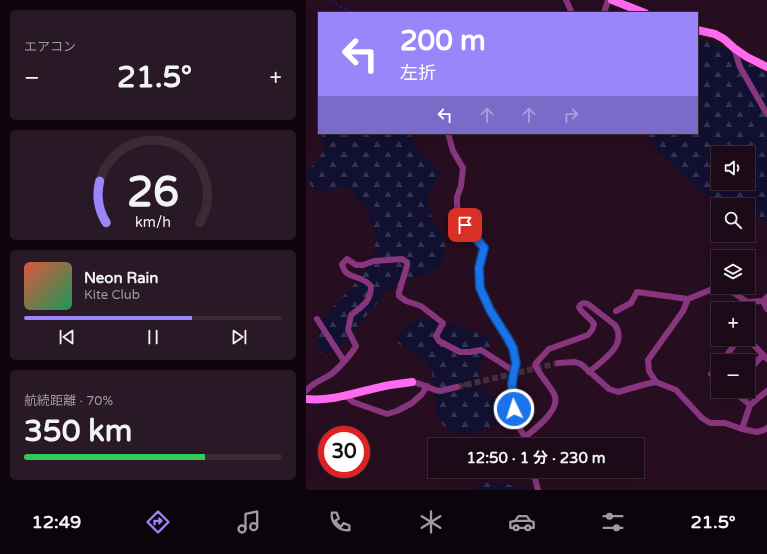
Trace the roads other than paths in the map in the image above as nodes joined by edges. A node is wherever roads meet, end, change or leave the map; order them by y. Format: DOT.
graph roads {
  1 [pos="566,0"];
  2 [pos="613,0"];
  3 [pos="572,12"];
  4 [pos="605,12"];
  5 [pos="642,12"];
  6 [pos="698,30"];
  7 [pos="734,48"];
  8 [pos="767,67"];
  9 [pos="767,114"];
  10 [pos="448,134"];
  11 [pos="688,299"];
  12 [pos="765,299"];
  13 [pos="767,309"];
  14 [pos="616,311"];
  15 [pos="317,320"];
  16 [pos="734,346"];
  17 [pos="755,346"];
  18 [pos="728,354"];
  19 [pos="765,357"];
  20 [pos="344,361"];
  21 [pos="558,363"];
  22 [pos="755,365"];
  23 [pos="514,371"];
  24 [pos="589,372"];
  25 [pos="412,382"];
  26 [pos="656,382"];
  27 [pos="427,386"];
  28 [pos="456,387"];
  29 [pos="306,391"];
  30 [pos="767,391"];
  31 [pos="345,395"];
  32 [pos="742,398"];
  33 [pos="306,399"];
  34 [pos="750,405"];
  35 [pos="767,428"];
  36 [pos="742,429"];
  37 [pos="525,437"];
  38 [pos="535,478"];
  39 [pos="538,490"];
  1 -- 3 [label="street"];
  2 -- 4 [label="street"];
  2 -- 5 [label="street"];
  6 -- 7 [label="street"];
  7 -- 8 [label="street"];
  7 -- 9 [label="street"];
  10 -- 23 [label="street"];
  11 -- 12 [label="street"];
  11 -- 14 [label="street"];
  11 -- 26 [label="street"];
  12 -- 13 [label="street"];
  15 -- 20 [label="street"];
  16 -- 18 [label="street"];
  17 -- 19 [label="street"];
  19 -- 22 [label="street"];
  20 -- 23 [label="street"];
  20 -- 29 [label="street"];
  21 -- 24 [label="street"];
  23 -- 37 [label="street"];
  24 -- 26 [label="street"];
  24 -- 37 [label="street"];
  25 -- 27 [label="street"];
  25 -- 31 [label="street"];
  26 -- 36 [label="street"];
  27 -- 28 [label="street"];
  27 -- 31 [label="street"];
  30 -- 34 [label="street"];
  31 -- 33 [label="street"];
  32 -- 34 [label="street"];
  34 -- 36 [label="street"];
  35 -- 36 [label="street"];
  38 -- 39 [label="street"];
}
